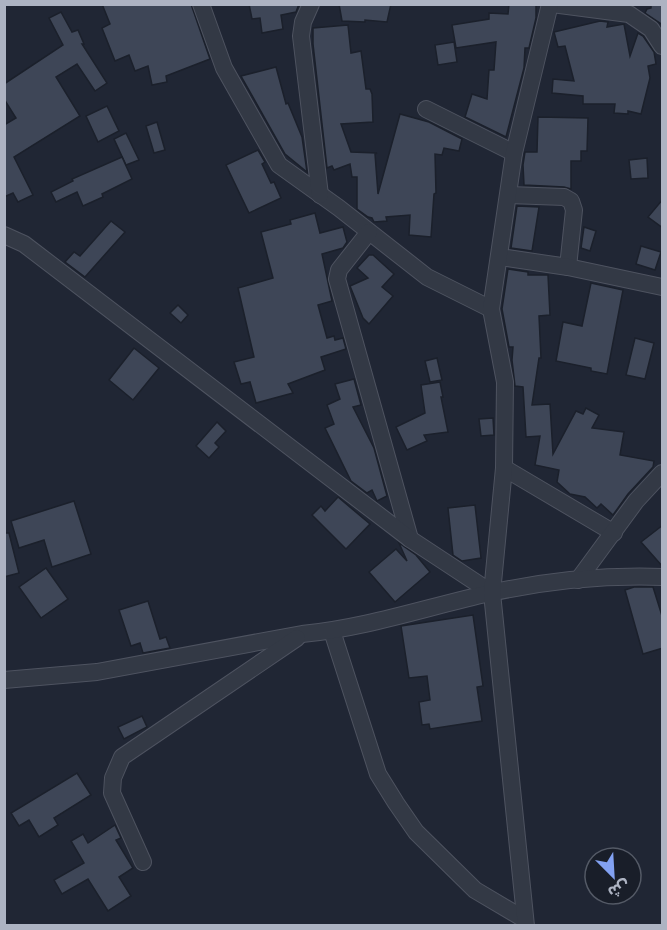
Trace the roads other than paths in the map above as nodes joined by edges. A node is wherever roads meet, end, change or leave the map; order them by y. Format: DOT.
graph roads {
  1 [pos="201,4"];
  2 [pos="311,4"];
  3 [pos="551,4"];
  4 [pos="663,45"];
  5 [pos="426,109"];
  6 [pos="514,153"];
  7 [pos="320,195"];
  8 [pos="509,195"];
  9 [pos="369,232"];
  10 [pos="4,235"];
  11 [pos="500,257"];
  12 [pos="568,267"];
  13 [pos="663,287"];
  14 [pos="491,309"];
  15 [pos="504,468"];
  16 [pos="663,473"];
  17 [pos="614,532"];
  18 [pos="410,539"];
  19 [pos="663,577"];
  20 [pos="578,580"];
  21 [pos="492,593"];
  22 [pos="332,632"];
  23 [pos="302,634"];
  24 [pos="4,680"];
  25 [pos="143,862"];
  26 [pos="525,922"];
  1 -- 7 [label="street"];
  2 -- 7 [label="street"];
  3 -- 4 [label="street"];
  3 -- 6 [label="street"];
  5 -- 6 [label="street"];
  6 -- 8 [label="street"];
  7 -- 9 [label="street"];
  8 -- 11 [label="street"];
  8 -- 12 [label="street"];
  9 -- 14 [label="street"];
  9 -- 18 [label="street"];
  10 -- 18 [label="street"];
  11 -- 12 [label="street"];
  11 -- 14 [label="street"];
  12 -- 13 [label="street"];
  14 -- 15 [label="street"];
  15 -- 17 [label="street"];
  15 -- 21 [label="street"];
  16 -- 17 [label="street"];
  17 -- 20 [label="street"];
  18 -- 21 [label="street"];
  19 -- 20 [label="street"];
  20 -- 21 [label="street"];
  21 -- 22 [label="street"];
  21 -- 26 [label="street"];
  22 -- 23 [label="street"];
  22 -- 26 [label="street"];
  23 -- 24 [label="street"];
  23 -- 25 [label="street"];
}
